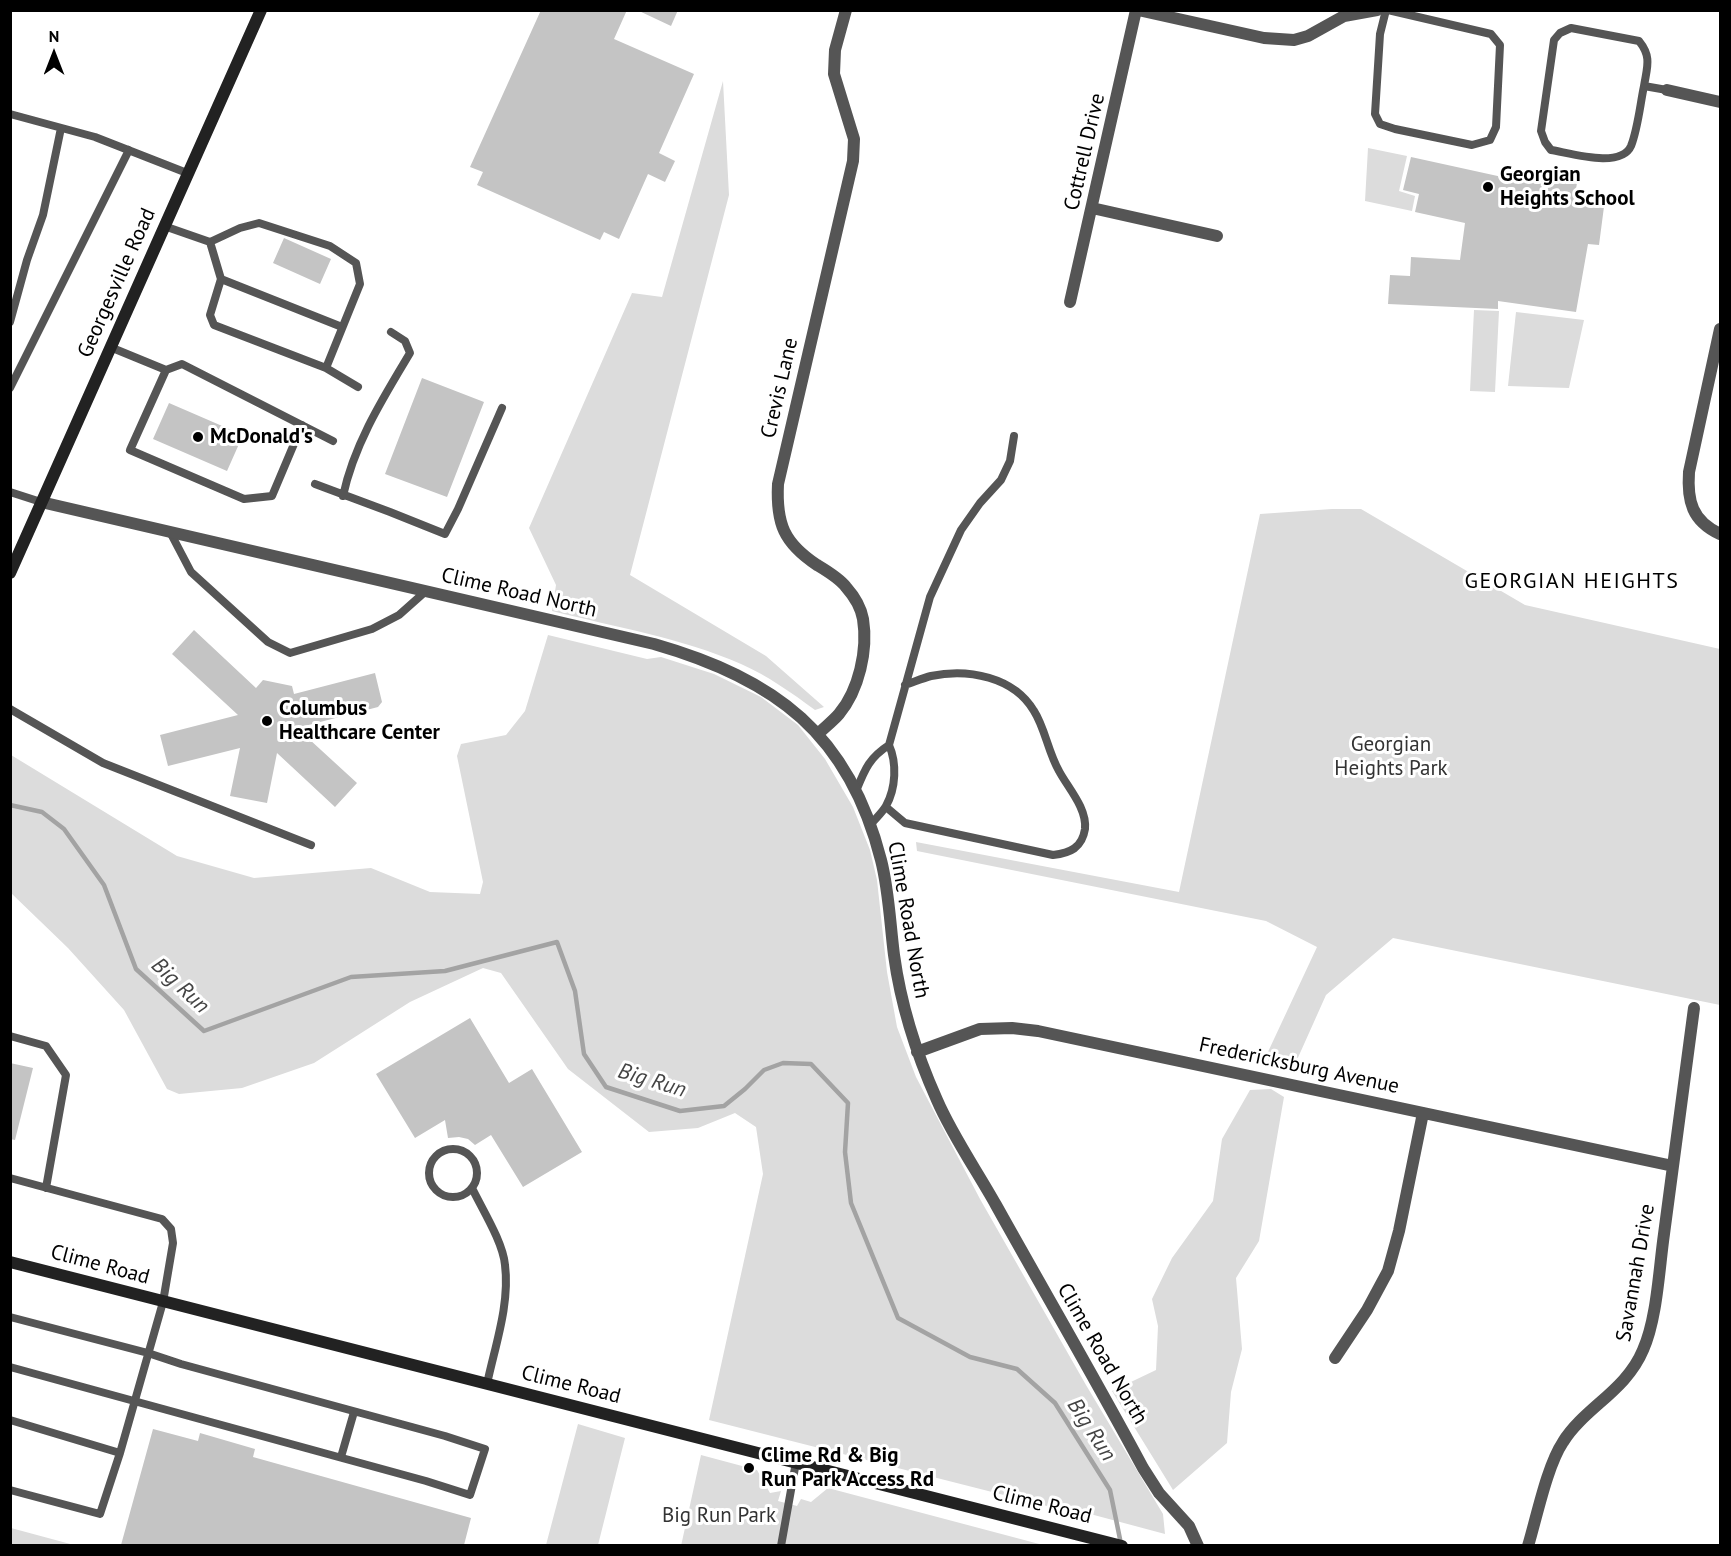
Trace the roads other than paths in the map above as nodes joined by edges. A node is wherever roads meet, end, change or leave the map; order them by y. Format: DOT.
graph roads {
  1 [pos="261,10"];
  2 [pos="846,10"];
  3 [pos="1137,10"];
  4 [pos="1377,10"];
  5 [pos="1387,10"];
  6 [pos="1644,86"];
  7 [pos="1667,90"];
  8 [pos="1720,102"];
  9 [pos="10,114"];
  10 [pos="61,128"];
  11 [pos="129,150"];
  12 [pos="187,173"];
  13 [pos="1092,208"];
  14 [pos="164,226"];
  15 [pos="1217,236"];
  16 [pos="210,242"];
  17 [pos="221,279"];
  18 [pos="1070,302"];
  19 [pos="10,322"];
  20 [pos="342,327"];
  21 [pos="1720,329"];
  22 [pos="391,332"];
  23 [pos="110,347"];
  24 [pos="326,368"];
  25 [pos="166,370"];
  26 [pos="10,387"];
  27 [pos="358,387"];
  28 [pos="502,408"];
  29 [pos="302,425"];
  30 [pos="1014,436"];
  31 [pos="333,441"];
  32 [pos="315,484"];
  33 [pos="10,492"];
  34 [pos="344,496"];
  35 [pos="41,502"];
  36 [pos="170,532"];
  37 [pos="1720,534"];
  38 [pos="10,573"];
  39 [pos="426,591"];
  40 [pos="905,685"];
  41 [pos="10,709"];
  42 [pos="819,733"];
  43 [pos="889,744"];
  44 [pos="856,791"];
  45 [pos="886,807"];
  46 [pos="870,825"];
  47 [pos="311,844"];
  48 [pos="1694,1008"];
  49 [pos="10,1036"];
  50 [pos="917,1052"];
  51 [pos="1423,1113"];
  52 [pos="1673,1166"];
  53 [pos="10,1178"];
  54 [pos="46,1188"];
  55 [pos="472,1188"];
  56 [pos="10,1262"];
  57 [pos="163,1302"];
  58 [pos="10,1317"];
  59 [pos="148,1353"];
  60 [pos="1335,1358"];
  61 [pos="10,1367"];
  62 [pos="487,1384"];
  63 [pos="135,1400"];
  64 [pos="354,1412"];
  65 [pos="10,1420"];
  66 [pos="120,1453"];
  67 [pos="340,1457"];
  68 [pos="796,1462"];
  69 [pos="10,1490"];
  70 [pos="781,1545"];
  71 [pos="1122,1545"];
  72 [pos="1198,1545"];
  73 [pos="1528,1545"];
  1 -- 12 [label="main road, Georgesville Road"];
  2 -- 42 [label="street, Crevis Lane"];
  3 -- 4 [label="street"];
  3 -- 13 [label="street, Cottrell Drive"];
  5 -- 5 [label="lane"];
  6 -- 6 [label="lane"];
  6 -- 7 [label="lane"];
  7 -- 8 [label="street"];
  9 -- 10 [label="lane"];
  10 -- 11 [label="lane"];
  10 -- 19 [label="lane"];
  11 -- 12 [label="lane"];
  11 -- 26 [label="lane"];
  12 -- 14 [label="main road, Georgesville Road"];
  13 -- 15 [label="street"];
  13 -- 18 [label="street, Cottrell Drive"];
  14 -- 16 [label="lane"];
  14 -- 23 [label="main road, Georgesville Road"];
  16 -- 17 [label="lane"];
  16 -- 20 [label="lane"];
  17 -- 20 [label="lane"];
  17 -- 24 [label="lane"];
  20 -- 24 [label="lane"];
  21 -- 37 [label="street"];
  22 -- 34 [label="lane"];
  23 -- 25 [label="lane"];
  23 -- 35 [label="main road, Georgesville Road"];
  24 -- 27 [label="lane"];
  25 -- 29 [label="lane"];
  25 -- 29 [label="lane"];
  28 -- 34 [label="lane"];
  29 -- 31 [label="lane"];
  30 -- 40 [label="lane"];
  32 -- 34 [label="lane"];
  33 -- 35 [label="lane"];
  35 -- 36 [label="street, Clime Road North"];
  35 -- 38 [label="main road, Georgesville Road"];
  36 -- 39 [label="street, Clime Road North"];
  36 -- 39 [label="lane"];
  39 -- 42 [label="street, Clime Road North"];
  40 -- 43 [label="lane"];
  40 -- 45 [label="lane"];
  41 -- 47 [label="lane"];
  42 -- 44 [label="street, Clime Road North"];
  43 -- 44 [label="lane"];
  43 -- 45 [label="lane"];
  44 -- 46 [label="street, Clime Road North"];
  45 -- 46 [label="lane"];
  46 -- 50 [label="street, Clime Road North"];
  48 -- 52 [label="street, Savannah Drive"];
  49 -- 54 [label="lane"];
  50 -- 51 [label="street, Fredericksburg Avenue"];
  50 -- 72 [label="street, Clime Road North"];
  51 -- 52 [label="street, Fredericksburg Avenue"];
  51 -- 60 [label="street"];
  52 -- 73 [label="street, Savannah Drive"];
  53 -- 54 [label="lane"];
  54 -- 57 [label="lane"];
  55 -- 55 [label="lane"];
  55 -- 62 [label="lane"];
  56 -- 57 [label="main road, Clime Road"];
  57 -- 59 [label="lane"];
  57 -- 62 [label="main road, Clime Road"];
  58 -- 59 [label="lane"];
  59 -- 63 [label="lane"];
  59 -- 64 [label="lane"];
  61 -- 63 [label="lane"];
  62 -- 68 [label="main road, Clime Road"];
  63 -- 66 [label="lane"];
  63 -- 67 [label="lane"];
  64 -- 67 [label="lane"];
  64 -- 67 [label="lane"];
  65 -- 66 [label="lane"];
  66 -- 69 [label="lane"];
  68 -- 70 [label="lane"];
  68 -- 71 [label="main road, Clime Road"];
}
